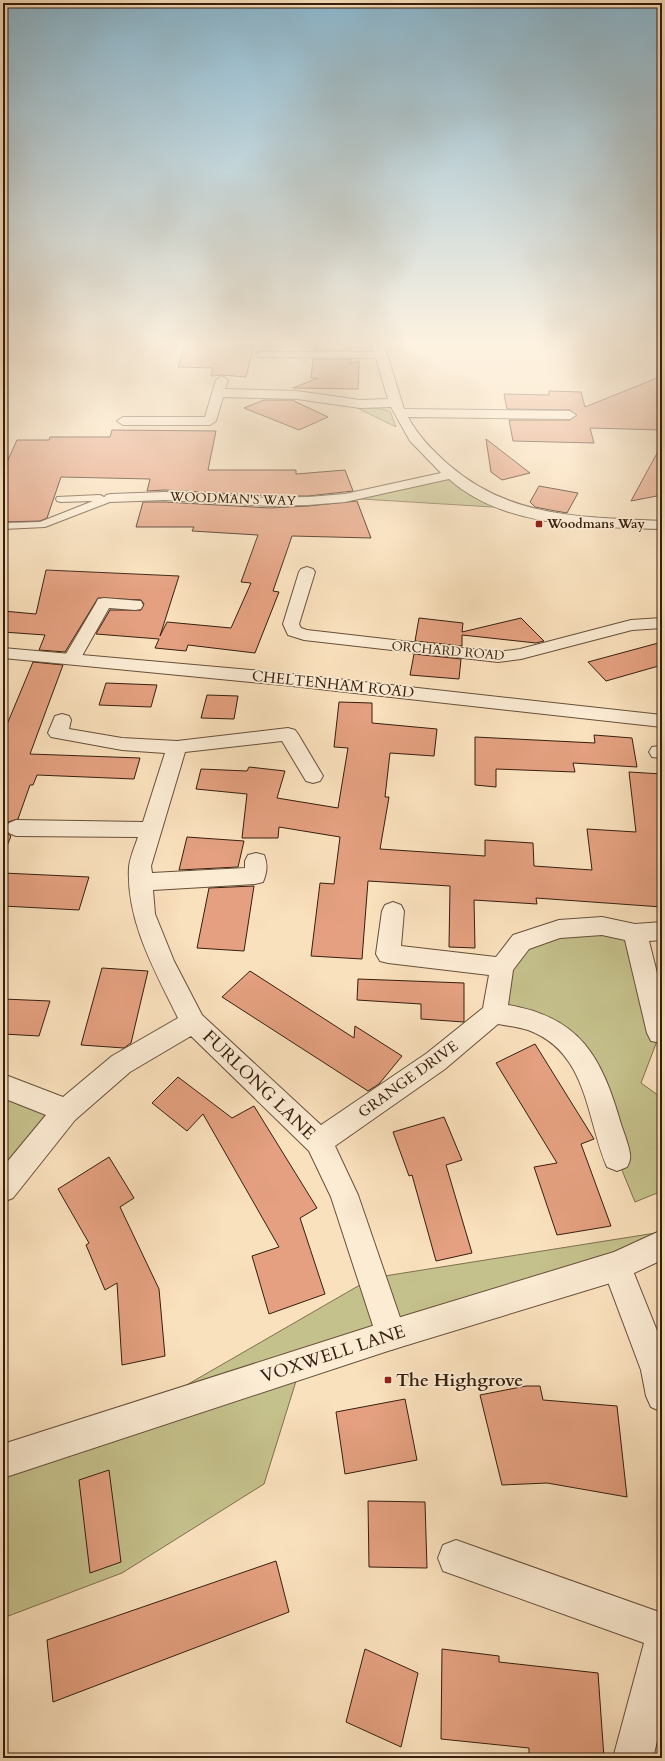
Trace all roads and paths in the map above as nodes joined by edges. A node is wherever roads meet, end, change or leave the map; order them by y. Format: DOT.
graph roads {
  1 [pos="408,427"];
  2 [pos="449,475"];
  3 [pos="111,498"];
  4 [pos="61,499"];
  5 [pos="662,525"];
  6 [pos="3,526"];
  7 [pos="307,572"];
  8 [pos="135,604"];
  9 [pos="662,623"];
  10 [pos="3,652"];
  11 [pos="72,659"];
  12 [pos="62,720"];
  13 [pos="662,721"];
  14 [pos="177,747"];
  15 [pos="313,776"];
  16 [pos="16,828"];
  17 [pos="150,830"];
  18 [pos="256,862"];
  19 [pos="142,882"];
  20 [pos="393,911"];
  21 [pos="662,931"];
  22 [pos="635,933"];
  23 [pos="502,967"];
  24 [pos="494,1013"];
  25 [pos="193,1022"];
  26 [pos="660,1033"];
  27 [pos="3,1086"];
  28 [pos="66,1111"];
  29 [pos="319,1142"];
  30 [pos="617,1158"];
  31 [pos="3,1188"];
  32 [pos="662,1245"];
  33 [pos="617,1266"];
  34 [pos="391,1336"];
  35 [pos="662,1396"];
  36 [pos="3,1461"];
  37 [pos="456,1558"];
  38 [pos="662,1631"];
  39 [pos="662,1644"];
  40 [pos="633,1758"];
  1 -- 2 [label="street"];
  2 -- 3 [label="street, WOODMAN'S WAY"];
  2 -- 5 [label="street"];
  3 -- 4 [label="lane"];
  3 -- 6 [label="lane"];
  7 -- 9 [label="street, ORCHARD ROAD"];
  8 -- 11 [label="street"];
  10 -- 11 [label="street, CHELTENHAM ROAD"];
  11 -- 13 [label="street, CHELTENHAM ROAD"];
  12 -- 14 [label="street"];
  14 -- 15 [label="street"];
  14 -- 17 [label="street, FURLONG LANE"];
  16 -- 17 [label="street"];
  17 -- 19 [label="street, FURLONG LANE"];
  18 -- 19 [label="street"];
  19 -- 25 [label="street, FURLONG LANE"];
  20 -- 23 [label="street"];
  21 -- 22 [label="street"];
  22 -- 23 [label="street"];
  22 -- 26 [label="street"];
  23 -- 24 [label="street"];
  24 -- 29 [label="street, GRANGE DRIVE"];
  24 -- 30 [label="street"];
  25 -- 28 [label="street"];
  25 -- 29 [label="street, FURLONG LANE"];
  27 -- 28 [label="street"];
  28 -- 31 [label="street"];
  29 -- 34 [label="street, FURLONG LANE"];
  32 -- 33 [label="street, VOXWELL LANE"];
  33 -- 34 [label="street, VOXWELL LANE"];
  33 -- 35 [label="street"];
  34 -- 36 [label="street, VOXWELL LANE"];
  37 -- 38 [label="street"];
  39 -- 40 [label="street"];
}
